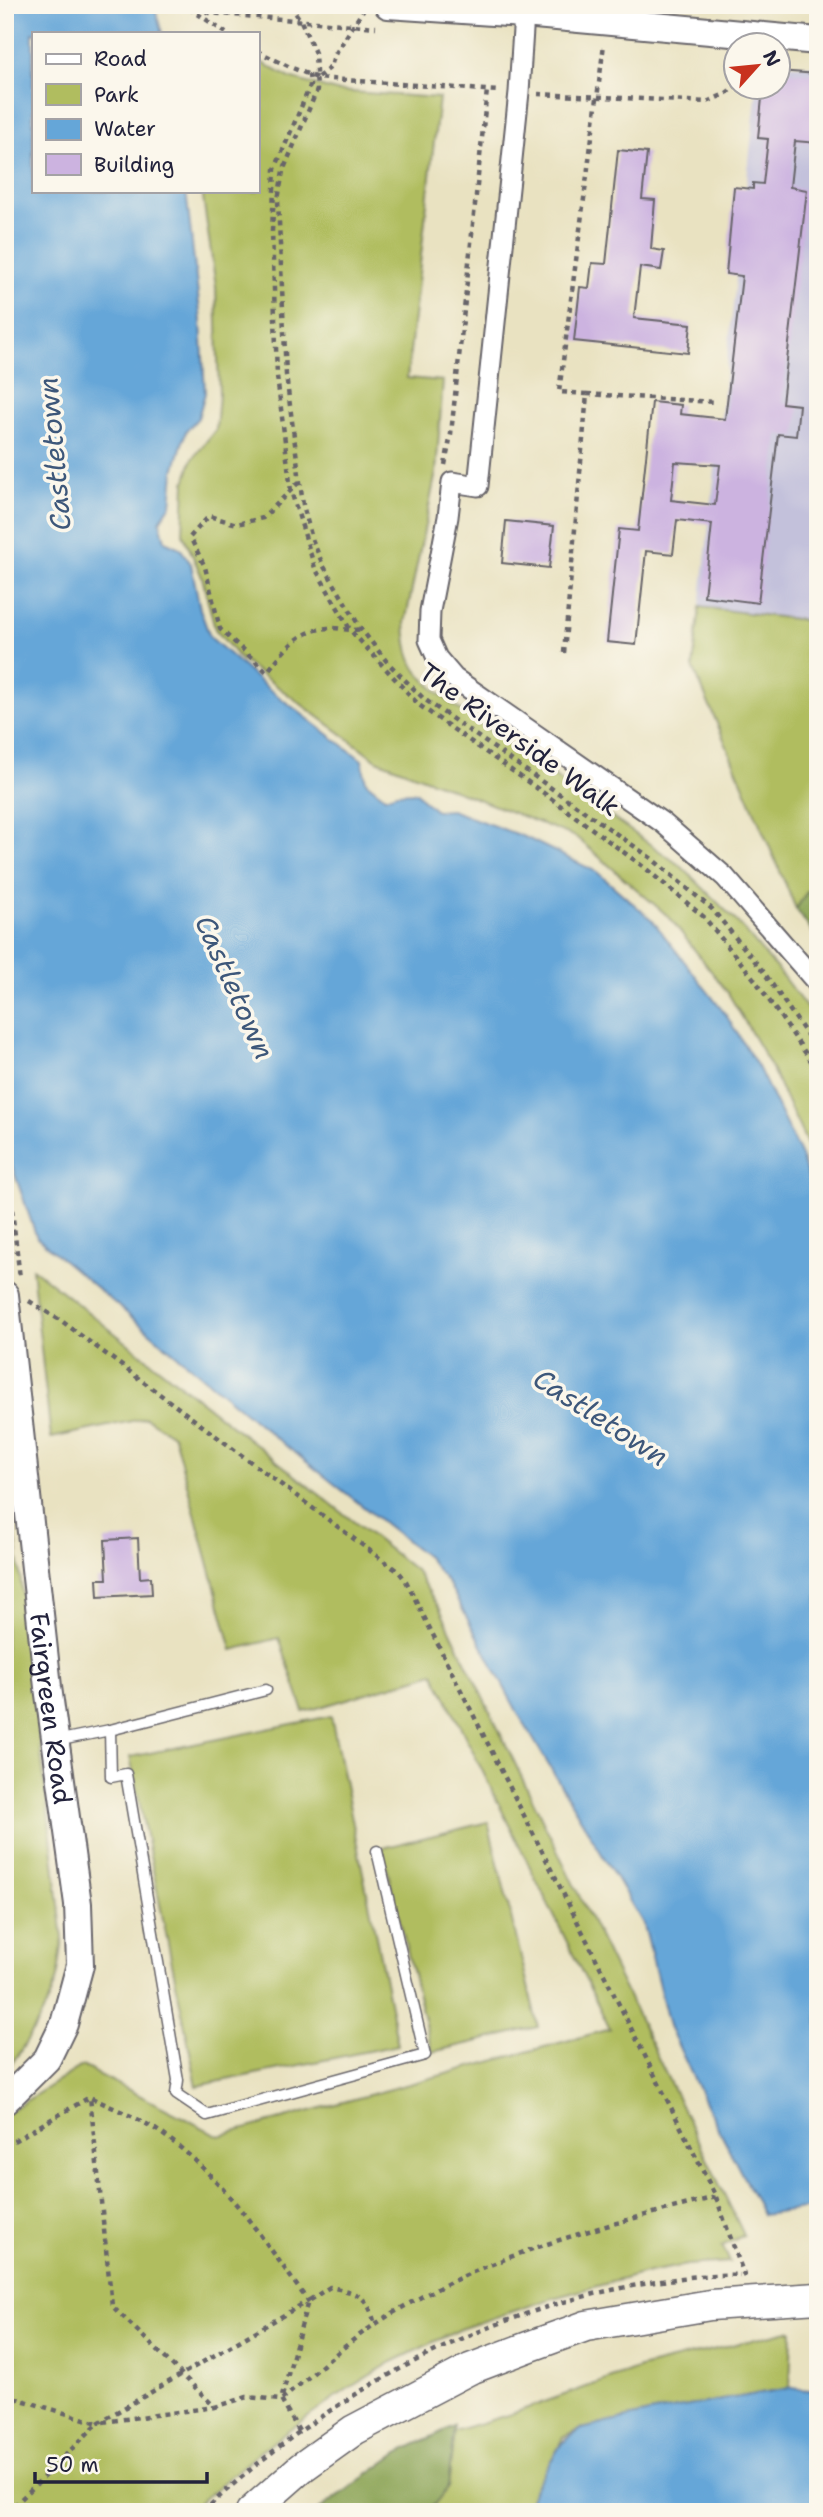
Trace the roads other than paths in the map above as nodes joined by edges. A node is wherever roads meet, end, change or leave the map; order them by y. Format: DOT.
graph roads {
  1 [pos="524,14"];
  2 [pos="383,16"];
  3 [pos="814,35"];
  4 [pos="818,984"];
  5 [pos="5,1296"];
  6 [pos="266,1690"];
  7 [pos="110,1730"];
  8 [pos="56,1741"];
  9 [pos="377,1851"];
  10 [pos="5,2101"];
  11 [pos="804,2298"];
  12 [pos="251,2512"];
  1 -- 2 [label="main road"];
  1 -- 3 [label="main road"];
  1 -- 4 [label="street"];
  5 -- 8 [label="main road, Fairgreen Road"];
  6 -- 7 [label="lane"];
  7 -- 8 [label="lane"];
  7 -- 9 [label="lane"];
  8 -- 10 [label="main road, Fairgreen Road"];
  11 -- 12 [label="main road"];
}
